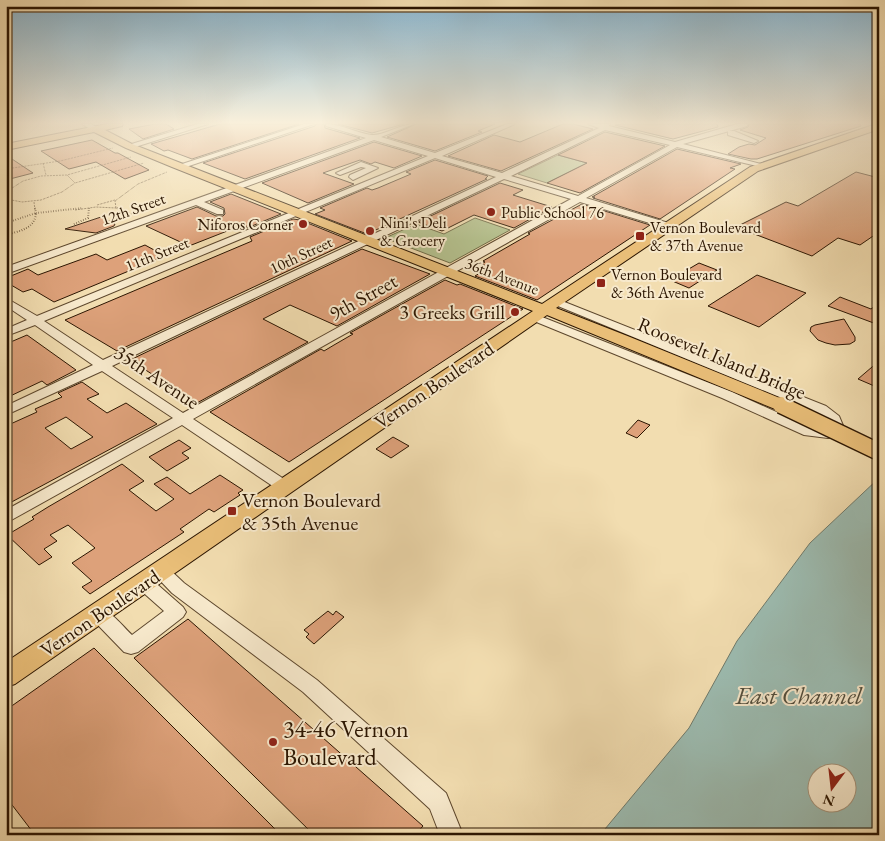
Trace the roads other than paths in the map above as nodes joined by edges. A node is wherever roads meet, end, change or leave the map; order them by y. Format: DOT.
graph roads {
  1 [pos="164,163"];
  2 [pos="190,163"];
  3 [pos="302,163"];
  4 [pos="417,163"];
  5 [pos="460,163"];
  6 [pos="530,163"];
  7 [pos="642,163"];
  8 [pos="750,163"];
  9 [pos="769,163"];
  10 [pos="761,166"];
  11 [pos="176,168"];
  12 [pos="503,176"];
  13 [pos="353,177"];
  14 [pos="369,183"];
  15 [pos="235,188"];
  16 [pos="578,199"];
  17 [pos="196,202"];
  18 [pos="220,212"];
  19 [pos="297,212"];
  20 [pos="669,226"];
  21 [pos="367,240"];
  22 [pos="6,271"];
  23 [pos="447,272"];
  24 [pos="6,300"];
  25 [pos="545,309"];
  26 [pos="36,320"];
  27 [pos="6,333"];
  28 [pos="103,365"];
  29 [pos="6,411"];
  30 [pos="184,418"];
  31 [pos="879,452"];
  32 [pos="285,487"];
  33 [pos="6,517"];
  34 [pos="152,578"];
  35 [pos="98,614"];
  36 [pos="6,676"];
  37 [pos="452,835"];
  1 -- 11 [label="main road, 36th Avenue"];
  2 -- 11 [label="street"];
  3 -- 15 [label="street, 12th Street"];
  4 -- 14 [label="street, 11th Street"];
  5 -- 12 [label="street"];
  6 -- 12 [label="street, 10th Street"];
  7 -- 16 [label="street, 9th Street"];
  8 -- 10 [label="street"];
  9 -- 10 [label="main road, Vernon Boulevard"];
  10 -- 20 [label="main road, Vernon Boulevard"];
  11 -- 15 [label="main road, 36th Avenue"];
  12 -- 16 [label="street"];
  12 -- 21 [label="street, 10th Street"];
  13 -- 14 [label="street"];
  14 -- 19 [label="street, 11th Street"];
  15 -- 17 [label="street, 12th Street"];
  15 -- 19 [label="main road, 36th Avenue"];
  16 -- 20 [label="street"];
  16 -- 23 [label="street, 9th Street"];
  17 -- 18 [label="street"];
  17 -- 22 [label="street, 12th Street"];
  19 -- 21 [label="main road, 36th Avenue"];
  19 -- 26 [label="street, 11th Street"];
  20 -- 25 [label="main road, Vernon Boulevard"];
  21 -- 23 [label="main road, 36th Avenue"];
  21 -- 28 [label="street, 10th Street"];
  23 -- 25 [label="main road, 36th Avenue"];
  23 -- 30 [label="street, 9th Street"];
  24 -- 26 [label="street, 35th Avenue"];
  25 -- 25 [label="street, 36th Avenue"];
  25 -- 31 [label="main road, Roosevelt Island Bridge, bridge"];
  25 -- 32 [label="main road, Vernon Boulevard"];
  26 -- 27 [label="street, 11th Street"];
  26 -- 28 [label="street, 35th Avenue"];
  28 -- 29 [label="street, 10th Street"];
  28 -- 30 [label="street, 35th Avenue"];
  30 -- 32 [label="street, 35th Avenue"];
  30 -- 33 [label="street, 9th Street"];
  32 -- 34 [label="main road, Vernon Boulevard"];
  34 -- 35 [label="main road, Vernon Boulevard"];
  34 -- 35 [label="street"];
  34 -- 37 [label="street"];
  35 -- 36 [label="main road, Vernon Boulevard"];
}
